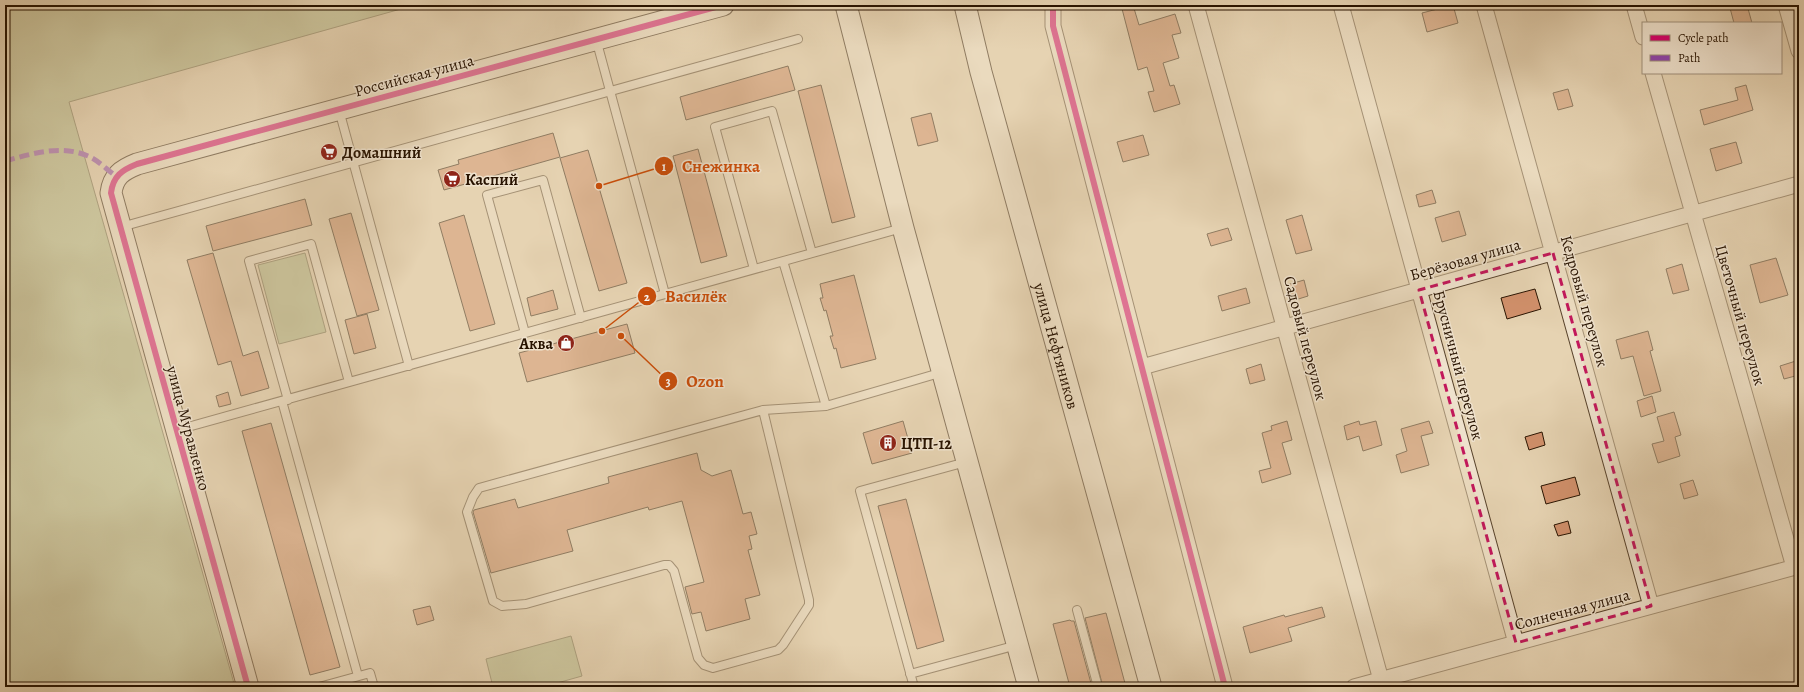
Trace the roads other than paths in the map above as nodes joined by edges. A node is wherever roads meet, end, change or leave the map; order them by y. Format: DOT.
graph roads {
  1 [pos="723,5"];
  2 [pos="846,5"];
  3 [pos="965,5"];
  4 [pos="1053,5"];
  5 [pos="1196,5"];
  6 [pos="1341,5"];
  7 [pos="1484,5"];
  8 [pos="1634,5"];
  9 [pos="1786,5"];
  10 [pos="1642,33"];
  11 [pos="596,39"];
  12 [pos="798,39"];
  13 [pos="1799,51"];
  14 [pos="1653,74"];
  15 [pos="609,90"];
  16 [pos="338,109"];
  17 [pos="353,162"];
  18 [pos="116,176"];
  19 [pos="1799,184"];
  20 [pos="1693,214"];
  21 [pos="120,227"];
  22 [pos="903,228"];
  23 [pos="812,253"];
  24 [pos="1553,253"];
  25 [pos="783,262"];
  26 [pos="754,269"];
  27 [pos="1419,290"];
  28 [pos="665,294"];
  29 [pos="581,318"];
  30 [pos="1284,328"];
  31 [pos="526,333"];
  32 [pos="408,366"];
  33 [pos="1142,367"];
  34 [pos="943,372"];
  35 [pos="349,382"];
  36 [pos="284,400"];
  37 [pos="826,406"];
  38 [pos="763,410"];
  39 [pos="177,430"];
  40 [pos="967,462"];
  41 [pos="1796,566"];
  42 [pos="1651,606"];
  43 [pos="1077,610"];
  44 [pos="1516,643"];
  45 [pos="1017,645"];
  46 [pos="910,674"];
  47 [pos="358,676"];
  48 [pos="1381,680"];
  49 [pos="248,687"];
  50 [pos="319,687"];
  51 [pos="374,687"];
  52 [pos="914,687"];
  53 [pos="1029,687"];
  54 [pos="1098,687"];
  55 [pos="1151,687"];
  56 [pos="1225,687"];
  57 [pos="1354,687"];
  1 -- 11 [label="main road, Российская улица"];
  2 -- 22 [label="main road"];
  3 -- 55 [label="main road, улица Нефтяников"];
  4 -- 33 [label="street"];
  5 -- 30 [label="street, Садовый переулок"];
  6 -- 27 [label="street, Брусничный переулок"];
  7 -- 24 [label="street, Кедровый переулок"];
  8 -- 10 [label="street"];
  9 -- 13 [label="street"];
  11 -- 15 [label="lane"];
  11 -- 16 [label="main road, Российская улица"];
  12 -- 15 [label="lane"];
  14 -- 20 [label="street, Цветочный переулок"];
  15 -- 17 [label="lane"];
  15 -- 28 [label="lane"];
  16 -- 17 [label="lane"];
  16 -- 18 [label="main road, Российская улица"];
  17 -- 21 [label="lane"];
  17 -- 32 [label="lane"];
  18 -- 21 [label="main road, улица Муравленко"];
  19 -- 20 [label="street, Берёзовая улица"];
  20 -- 24 [label="street, Берёзовая улица"];
  20 -- 41 [label="street, Цветочный переулок"];
  21 -- 39 [label="main road, улица Муравленко"];
  22 -- 23 [label="lane"];
  22 -- 34 [label="main road"];
  23 -- 25 [label="lane"];
  23 -- 26 [label="lane"];
  24 -- 27 [label="street, Берёзовая улица"];
  24 -- 42 [label="street, Кедровый переулок"];
  25 -- 26 [label="lane"];
  25 -- 37 [label="lane"];
  26 -- 28 [label="lane"];
  27 -- 30 [label="street, Берёзовая улица"];
  27 -- 44 [label="street, Брусничный переулок"];
  28 -- 29 [label="lane"];
  29 -- 31 [label="lane"];
  29 -- 31 [label="lane"];
  30 -- 33 [label="street, Берёзовая улица"];
  30 -- 48 [label="street, Садовый переулок"];
  31 -- 32 [label="lane"];
  32 -- 35 [label="lane"];
  33 -- 56 [label="street"];
  34 -- 37 [label="lane"];
  34 -- 40 [label="main road"];
  35 -- 36 [label="lane"];
  35 -- 36 [label="lane"];
  36 -- 39 [label="lane"];
  36 -- 47 [label="lane"];
  37 -- 38 [label="lane"];
  38 -- 38 [label="lane"];
  39 -- 49 [label="main road, улица Муравленко"];
  40 -- 45 [label="main road"];
  40 -- 46 [label="lane"];
  41 -- 42 [label="street, Солнечная улица"];
  42 -- 44 [label="street, Солнечная улица"];
  43 -- 54 [label="lane"];
  44 -- 48 [label="street, Солнечная улица"];
  45 -- 46 [label="lane"];
  45 -- 53 [label="main road"];
  46 -- 52 [label="lane"];
  47 -- 50 [label="lane"];
  47 -- 51 [label="lane"];
  48 -- 57 [label="street, Солнечная улица"];
}
